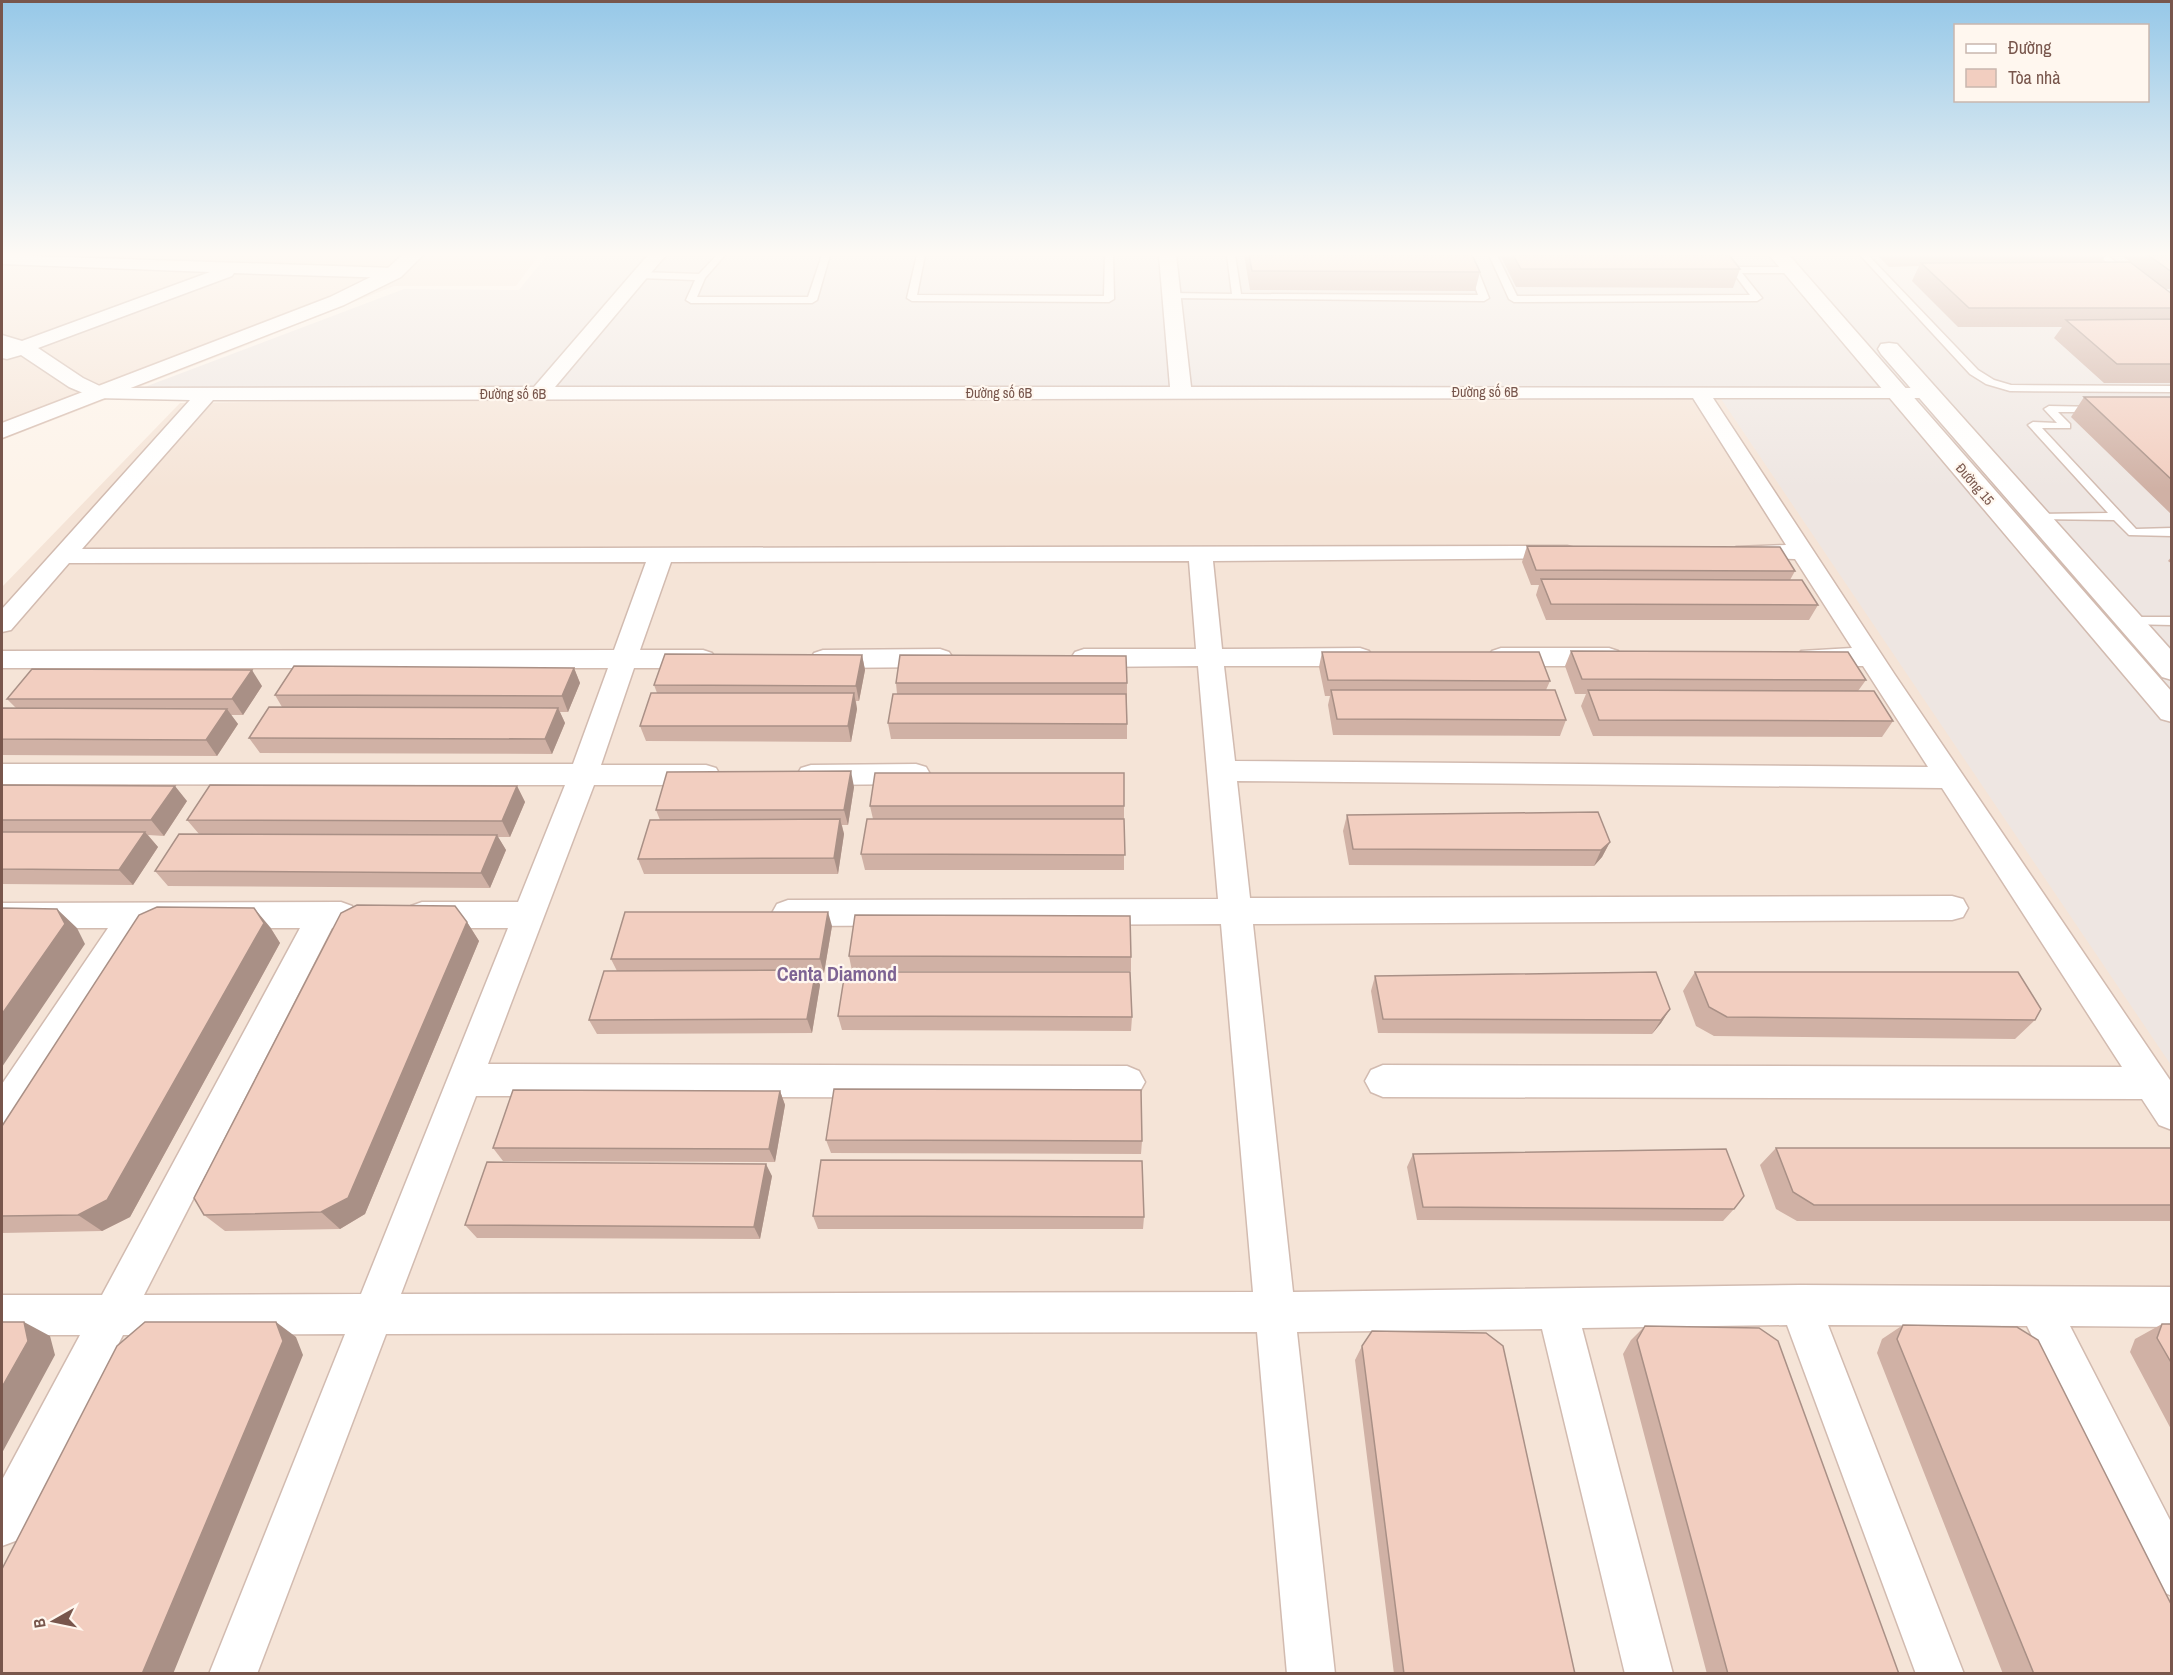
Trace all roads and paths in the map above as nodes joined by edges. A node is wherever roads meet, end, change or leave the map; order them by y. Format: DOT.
graph roads {
  1 [pos="62,333"];
  2 [pos="255,333"];
  3 [pos="591,333"];
  4 [pos="1175,333"];
  5 [pos="1850,333"];
  6 [pos="1867,333"];
  7 [pos="1937,333"];
  8 [pos="2,341"];
  9 [pos="22,348"];
  10 [pos="2,356"];
  11 [pos="2172,389"];
  12 [pos="1699,392"];
  13 [pos="1928,392"];
  14 [pos="102,393"];
  15 [pos="1181,393"];
  16 [pos="1897,393"];
  17 [pos="539,394"];
  18 [pos="206,395"];
  19 [pos="2104,409"];
  20 [pos="2,431"];
  21 [pos="2117,516"];
  22 [pos="2037,517"];
  23 [pos="2172,532"];
  24 [pos="1723,552"];
  25 [pos="1803,552"];
  26 [pos="1591,553"];
  27 [pos="1200,554"];
  28 [pos="661,555"];
  29 [pos="64,556"];
  30 [pos="2129,621"];
  31 [pos="2172,621"];
  32 [pos="2,624"];
  33 [pos="1212,657"];
  34 [pos="1386,657"];
  35 [pos="1480,657"];
  36 [pos="1634,657"];
  37 [pos="1788,657"];
  38 [pos="1870,657"];
  39 [pos="967,658"];
  40 [pos="1062,658"];
  41 [pos="2,659"];
  42 [pos="730,659"];
  43 [pos="801,659"];
  44 [pos="625,660"];
  45 [pos="2172,670"];
  46 [pos="2172,712"];
  47 [pos="1223,771"];
  48 [pos="2,774"];
  49 [pos="940,774"];
  50 [pos="737,775"];
  51 [pos="785,775"];
  52 [pos="583,776"];
  53 [pos="1949,778"];
  54 [pos="1952,908"];
  55 [pos="1236,912"];
  56 [pos="761,913"];
  57 [pos="134,914"];
  58 [pos="2,915"];
  59 [pos="323,915"];
  60 [pos="530,915"];
  61 [pos="464,1080"];
  62 [pos="1383,1081"];
  63 [pos="1127,1082"];
  64 [pos="2152,1083"];
  65 [pos="2,1113"];
  66 [pos="2172,1114"];
  67 [pos="1800,1305"];
  68 [pos="2172,1307"];
  69 [pos="1557,1308"];
  70 [pos="2039,1308"];
  71 [pos="1277,1312"];
  72 [pos="112,1314"];
  73 [pos="373,1314"];
  74 [pos="2,1315"];
  75 [pos="2,1524"];
  76 [pos="2172,1573"];
  77 [pos="233,1674"];
  78 [pos="1311,1674"];
  79 [pos="1649,1674"];
  80 [pos="1940,1674"];
  1 -- 9 [label="street"];
  2 -- 14 [label="street"];
  3 -- 17 [label="street"];
  4 -- 15 [label="street"];
  5 -- 16 [label="street, Đường 15"];
  6 -- 13 [label="street, Đường 15"];
  7 -- 11 [label="lane"];
  8 -- 9 [label="street"];
  9 -- 10 [label="street"];
  9 -- 14 [label="street"];
  12 -- 15 [label="street, Đường số 6B"];
  12 -- 16 [label="street, Đường số 6B"];
  12 -- 25 [label="street"];
  13 -- 16 [label="street, Đường số 6B"];
  13 -- 22 [label="street, Đường 15"];
  14 -- 18 [label="street, Đường số 6B"];
  14 -- 20 [label="street"];
  15 -- 17 [label="street, Đường số 6B"];
  16 -- 46 [label="street, Đường 15"];
  17 -- 18 [label="street, Đường số 6B"];
  18 -- 29 [label="street"];
  19 -- 21 [label="lane"];
  21 -- 22 [label="lane"];
  21 -- 23 [label="lane"];
  22 -- 30 [label="street, Đường 15"];
  24 -- 25 [label="street"];
  25 -- 38 [label="street"];
  26 -- 27 [label="street"];
  27 -- 28 [label="street"];
  27 -- 33 [label="street"];
  28 -- 29 [label="street"];
  28 -- 44 [label="street"];
  29 -- 32 [label="street"];
  30 -- 31 [label="lane"];
  30 -- 45 [label="street, Đường 15"];
  33 -- 34 [label="street"];
  33 -- 40 [label="street"];
  33 -- 47 [label="street"];
  35 -- 36 [label="street"];
  37 -- 38 [label="street"];
  38 -- 53 [label="street"];
  39 -- 43 [label="street"];
  41 -- 44 [label="street"];
  42 -- 44 [label="street"];
  44 -- 52 [label="street"];
  47 -- 53 [label="street"];
  47 -- 55 [label="street"];
  48 -- 52 [label="street"];
  49 -- 51 [label="street"];
  50 -- 52 [label="street"];
  52 -- 60 [label="street"];
  53 -- 64 [label="street"];
  54 -- 55 [label="street"];
  55 -- 56 [label="street"];
  55 -- 71 [label="street"];
  57 -- 58 [label="street"];
  57 -- 59 [label="street"];
  57 -- 65 [label="street"];
  59 -- 60 [label="street"];
  59 -- 72 [label="street"];
  60 -- 61 [label="street"];
  61 -- 63 [label="street"];
  61 -- 73 [label="street"];
  62 -- 64 [label="street"];
  64 -- 66 [label="street"];
  67 -- 69 [label="street"];
  67 -- 70 [label="street"];
  67 -- 80 [label="street"];
  68 -- 70 [label="street"];
  69 -- 71 [label="street"];
  69 -- 79 [label="street"];
  70 -- 76 [label="street"];
  71 -- 73 [label="street"];
  71 -- 78 [label="street"];
  72 -- 73 [label="street"];
  72 -- 74 [label="street"];
  72 -- 75 [label="street"];
  73 -- 77 [label="street"];
}
